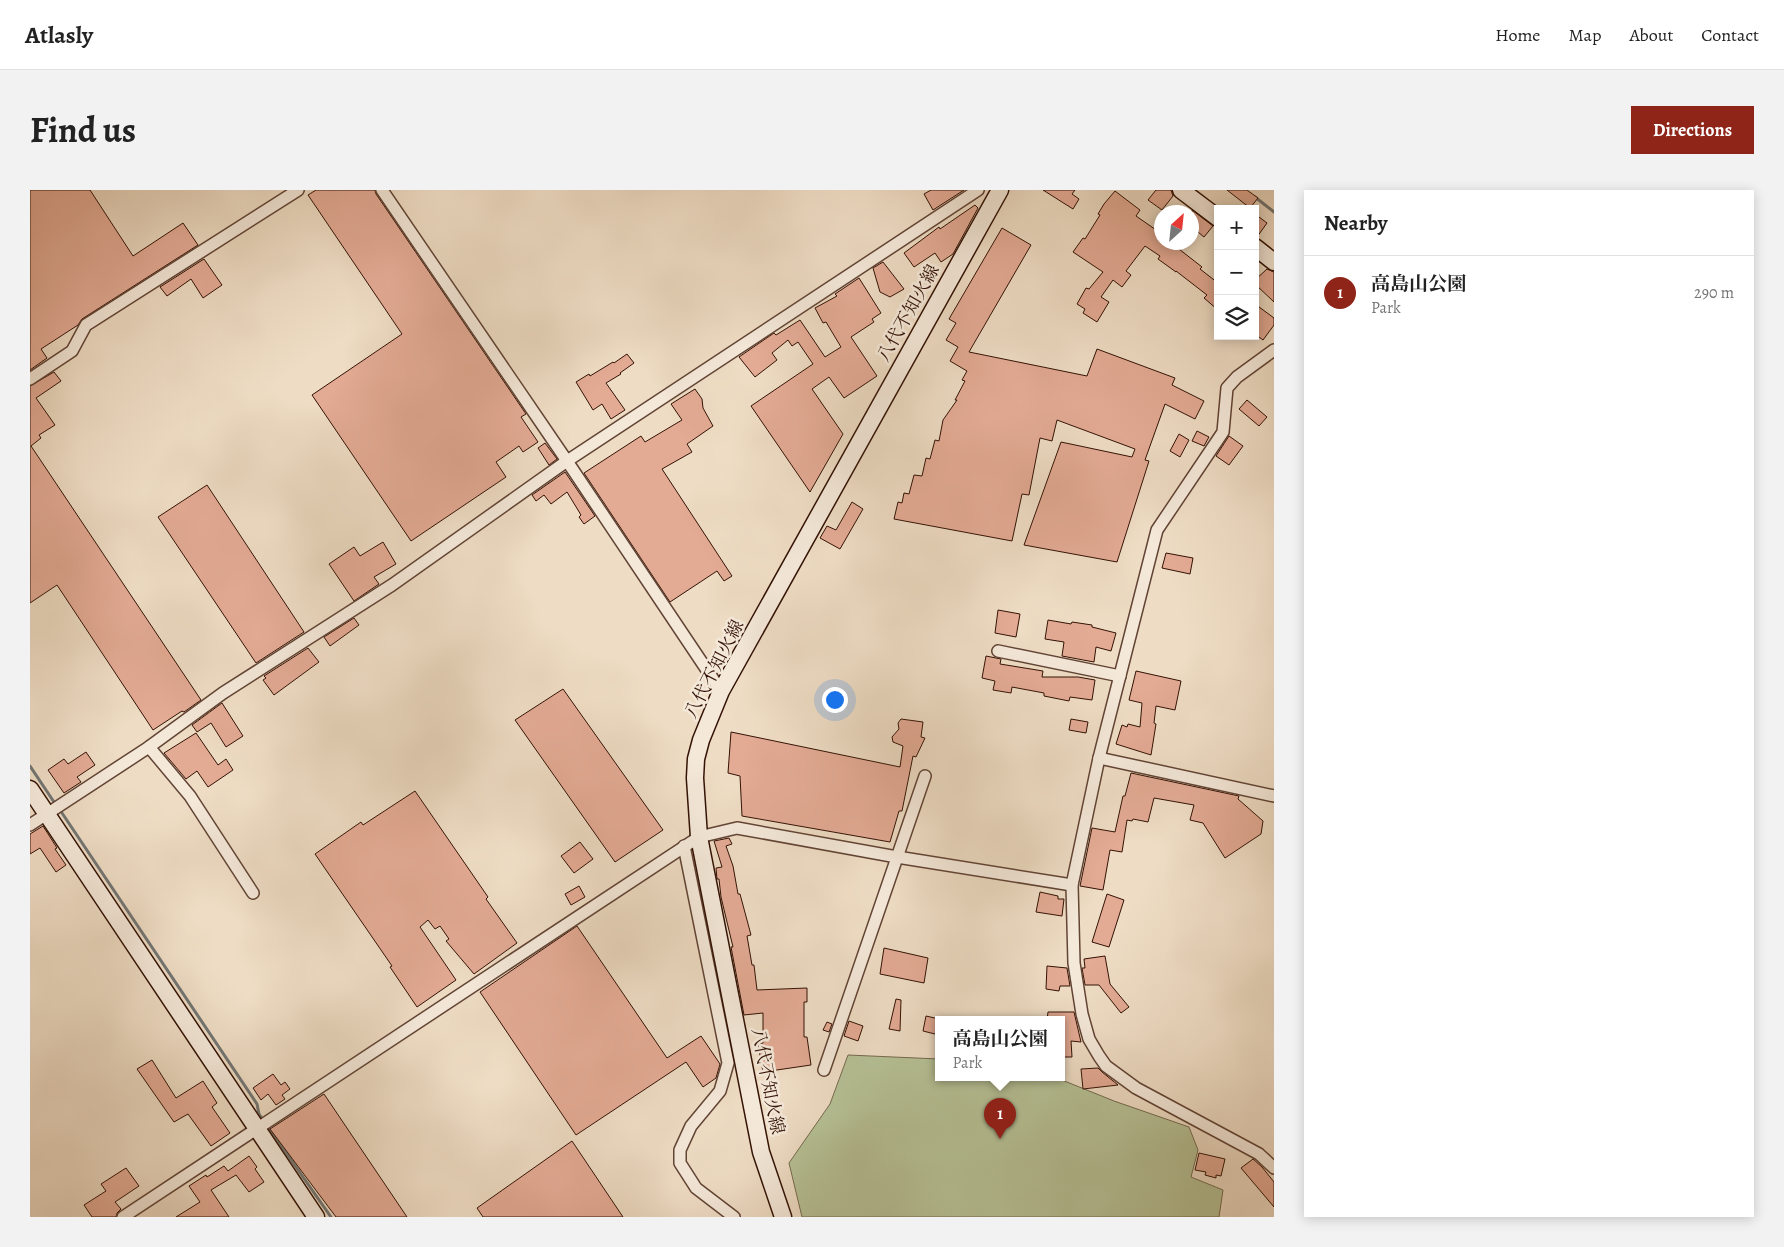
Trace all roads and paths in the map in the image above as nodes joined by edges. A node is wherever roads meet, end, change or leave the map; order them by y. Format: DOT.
graph roads {
  1 [pos="298,190"];
  2 [pos="382,190"];
  3 [pos="978,190"];
  4 [pos="1000,190"];
  5 [pos="1181,190"];
  6 [pos="1214,215"];
  7 [pos="1258,250"];
  8 [pos="1274,262"];
  9 [pos="1274,350"];
  10 [pos="30,379"];
  11 [pos="567,461"];
  12 [pos="998,651"];
  13 [pos="1120,676"];
  14 [pos="721,691"];
  15 [pos="149,747"];
  16 [pos="1099,758"];
  17 [pos="925,776"];
  18 [pos="30,789"];
  19 [pos="1274,796"];
  20 [pos="54,809"];
  21 [pos="30,825"];
  22 [pos="699,837"];
  23 [pos="684,846"];
  24 [pos="898,858"];
  25 [pos="1072,885"];
  26 [pos="254,893"];
  27 [pos="824,1070"];
  28 [pos="256,1128"];
  29 [pos="1271,1160"];
  30 [pos="123,1217"];
  31 [pos="316,1217"];
  32 [pos="734,1217"];
  33 [pos="783,1217"];
  1 -- 10 [label="street"];
  2 -- 11 [label="street"];
  3 -- 11 [label="street"];
  4 -- 14 [label="main road, 八代不知火線"];
  5 -- 6 [label="main road"];
  7 -- 8 [label="main road"];
  9 -- 13 [label="street"];
  11 -- 14 [label="street"];
  11 -- 15 [label="street"];
  12 -- 13 [label="street"];
  13 -- 16 [label="street"];
  14 -- 22 [label="main road, 八代不知火線"];
  15 -- 20 [label="street"];
  15 -- 26 [label="street"];
  16 -- 19 [label="street"];
  16 -- 25 [label="street"];
  17 -- 24 [label="street"];
  18 -- 20 [label="main road"];
  20 -- 21 [label="street"];
  20 -- 28 [label="main road"];
  22 -- 23 [label="street"];
  22 -- 24 [label="street"];
  22 -- 33 [label="main road, 八代不知火線"];
  23 -- 28 [label="street"];
  23 -- 32 [label="street"];
  24 -- 25 [label="street"];
  24 -- 27 [label="street"];
  25 -- 29 [label="street"];
  28 -- 30 [label="street"];
  28 -- 31 [label="main road"];
}
